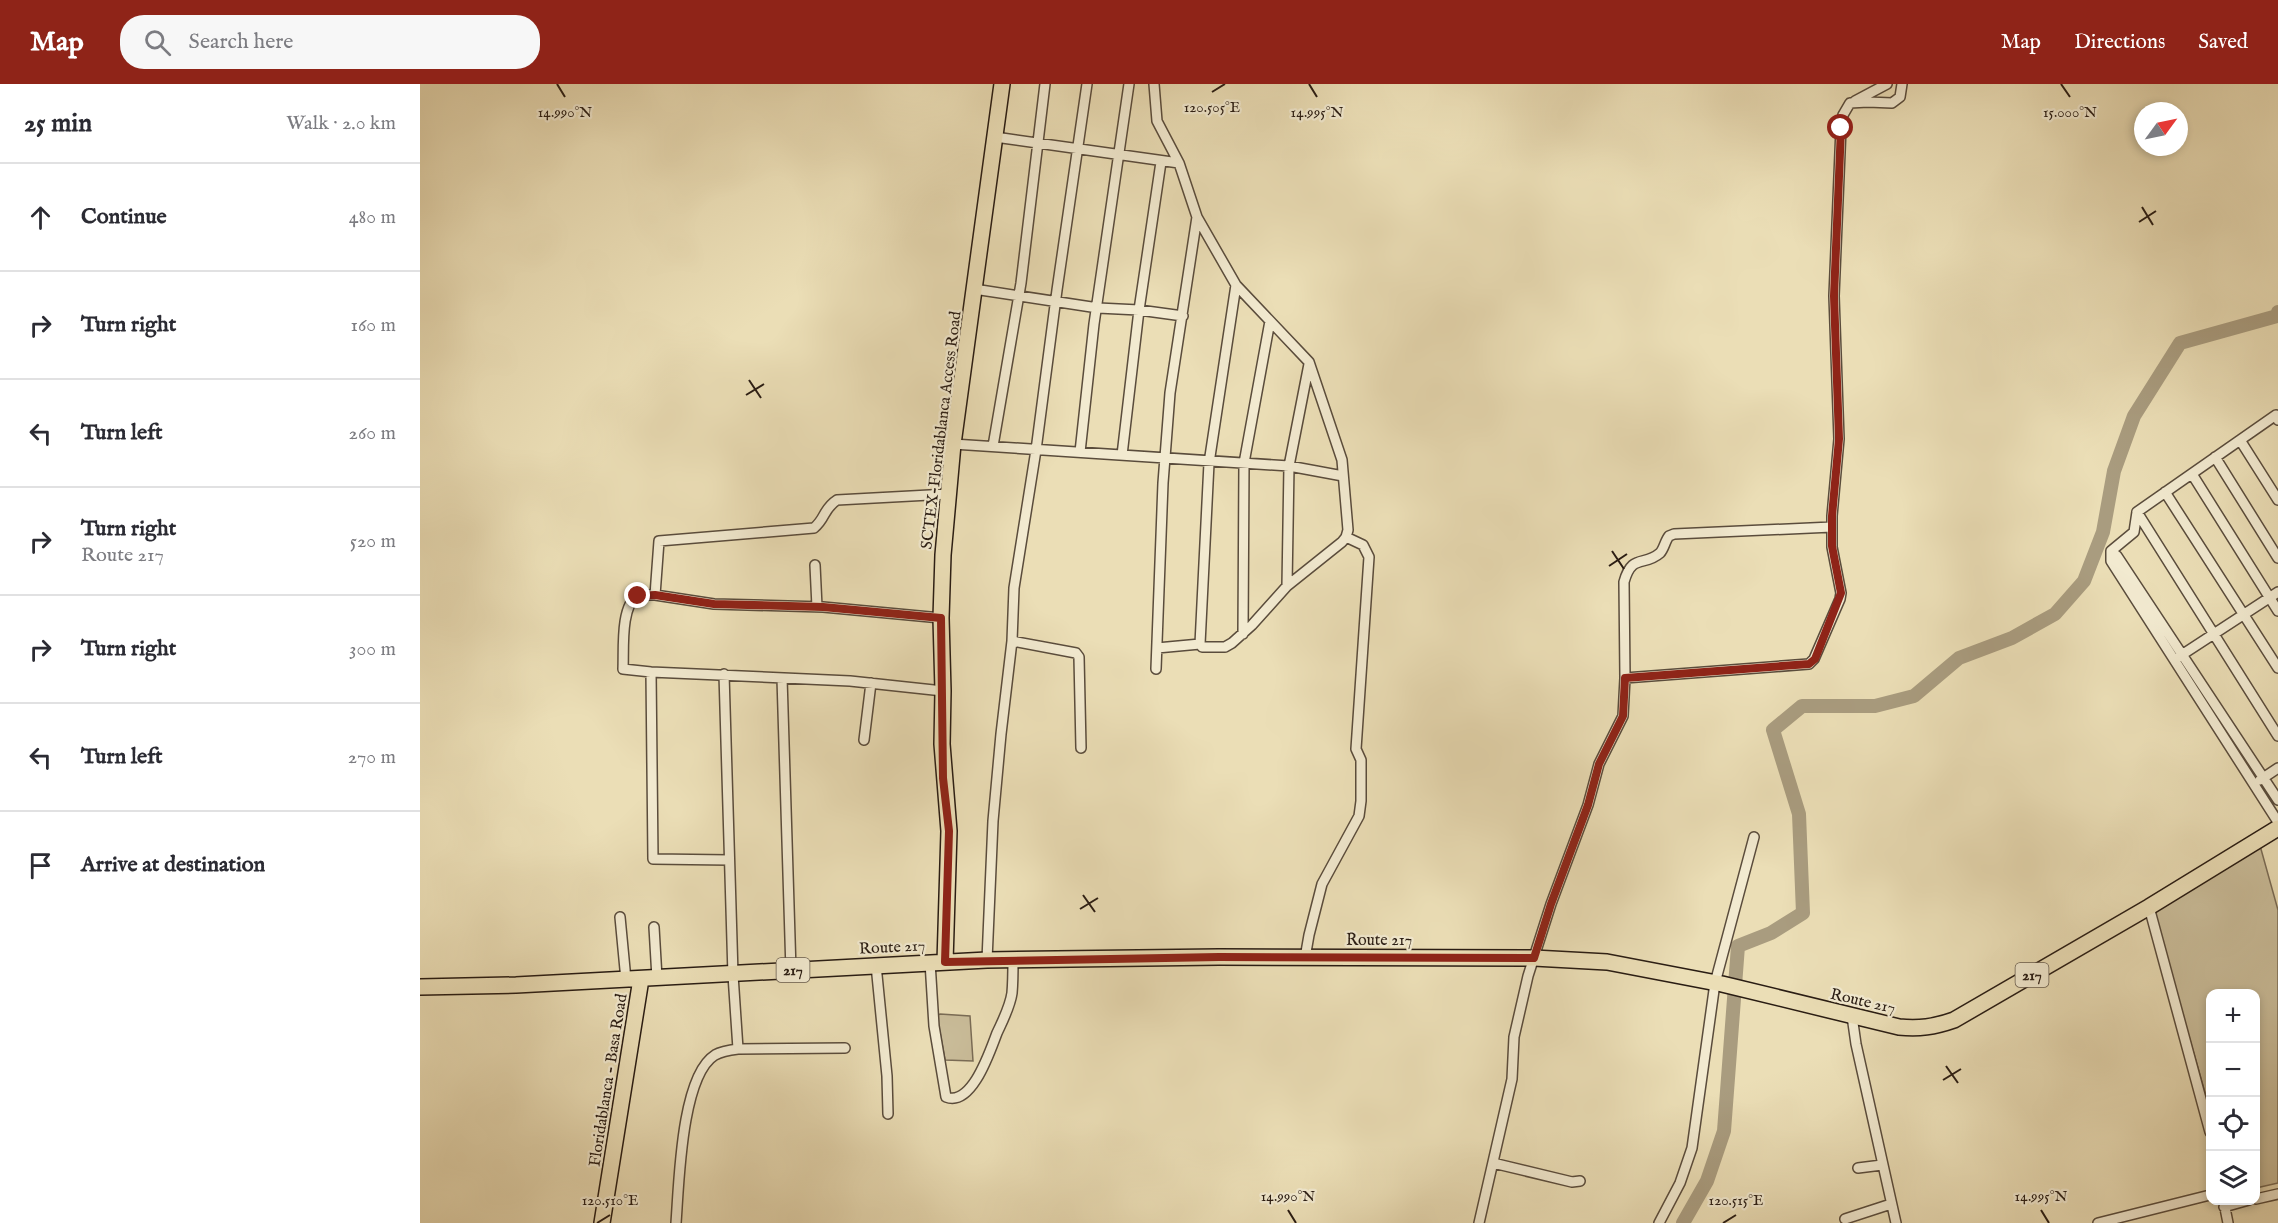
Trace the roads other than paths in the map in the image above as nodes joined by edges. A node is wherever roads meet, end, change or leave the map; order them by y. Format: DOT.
graph roads {
  1 [pos="1002,84"];
  2 [pos="1045,84"];
  3 [pos="1087,84"];
  4 [pos="1129,84"];
  5 [pos="1154,84"];
  6 [pos="1887,84"];
  7 [pos="1902,84"];
  8 [pos="1850,103"];
  9 [pos="995,137"];
  10 [pos="1037,143"];
  11 [pos="1078,149"];
  12 [pos="1120,155"];
  13 [pos="1161,162"];
  14 [pos="1179,164"];
  15 [pos="1197,217"];
  16 [pos="1236,285"];
  17 [pos="974,289"];
  18 [pos="1019,296"];
  19 [pos="1056,301"];
  20 [pos="1098,308"];
  21 [pos="1139,309"];
  22 [pos="1183,316"];
  23 [pos="1270,321"];
  24 [pos="1309,362"];
  25 [pos="2278,420"];
  26 [pos="2240,440"];
  27 [pos="953,444"];
  28 [pos="993,446"];
  29 [pos="1036,450"];
  30 [pos="1080,452"];
  31 [pos="1122,455"];
  32 [pos="2215,458"];
  33 [pos="1165,459"];
  34 [pos="1209,463"];
  35 [pos="1244,463"];
  36 [pos="1289,466"];
  37 [pos="2192,474"];
  38 [pos="1343,476"];
  39 [pos="2165,492"];
  40 [pos="948,494"];
  41 [pos="2278,501"];
  42 [pos="2137,512"];
  43 [pos="1832,527"];
  44 [pos="1347,537"];
  45 [pos="2278,558"];
  46 [pos="815,565"];
  47 [pos="1287,586"];
  48 [pos="655,595"];
  49 [pos="2274,595"];
  50 [pos="817,607"];
  51 [pos="2278,611"];
  52 [pos="2243,615"];
  53 [pos="941,618"];
  54 [pos="1243,634"];
  55 [pos="2214,634"];
  56 [pos="1012,641"];
  57 [pos="1200,644"];
  58 [pos="1157,648"];
  59 [pos="2178,658"];
  60 [pos="2278,668"];
  61 [pos="1155,669"];
  62 [pos="651,672"];
  63 [pos="724,675"];
  64 [pos="782,678"];
  65 [pos="1625,678"];
  66 [pos="871,683"];
  67 [pos="943,691"];
  68 [pos="2278,736"];
  69 [pos="864,740"];
  70 [pos="1081,748"];
  71 [pos="2278,768"];
  72 [pos="2263,778"];
  73 [pos="2254,784"];
  74 [pos="2278,800"];
  75 [pos="2278,822"];
  76 [pos="2278,828"];
  77 [pos="1754,837"];
  78 [pos="729,860"];
  79 [pos="2149,907"];
  80 [pos="620,917"];
  81 [pos="654,927"];
  82 [pos="1305,958"];
  83 [pos="1534,958"];
  84 [pos="987,960"];
  85 [pos="1013,960"];
  86 [pos="938,962"];
  87 [pos="876,965"];
  88 [pos="791,970"];
  89 [pos="733,975"];
  90 [pos="657,978"];
  91 [pos="634,979"];
  92 [pos="1718,984"];
  93 [pos="420,987"];
  94 [pos="1852,1016"];
  95 [pos="846,1048"];
  96 [pos="738,1049"];
  97 [pos="888,1114"];
  98 [pos="2206,1114"];
  99 [pos="1493,1163"];
  100 [pos="1882,1165"];
  101 [pos="1858,1168"];
  102 [pos="1580,1181"];
  103 [pos="2278,1194"];
  104 [pos="2206,1196"];
  105 [pos="2260,1198"];
  106 [pos="1891,1204"];
  107 [pos="2224,1205"];
  108 [pos="1845,1219"];
  109 [pos="602,1223"];
  110 [pos="676,1223"];
  111 [pos="1479,1223"];
  112 [pos="1659,1223"];
  113 [pos="1896,1223"];
  114 [pos="2098,1223"];
  115 [pos="2228,1223"];
  1 -- 9 [label="main road, SCTEX-Floridablanca Access Road"];
  2 -- 10 [label="street"];
  3 -- 11 [label="street"];
  4 -- 12 [label="street"];
  5 -- 14 [label="street"];
  6 -- 8 [label="street"];
  7 -- 8 [label="street"];
  8 -- 43 [label="street"];
  9 -- 10 [label="street"];
  9 -- 17 [label="main road, SCTEX-Floridablanca Access Road"];
  10 -- 11 [label="street"];
  10 -- 18 [label="street"];
  11 -- 12 [label="street"];
  11 -- 19 [label="street"];
  12 -- 13 [label="street"];
  12 -- 20 [label="street"];
  13 -- 14 [label="street"];
  13 -- 21 [label="street"];
  14 -- 15 [label="street"];
  15 -- 16 [label="street"];
  15 -- 22 [label="street"];
  16 -- 23 [label="street"];
  16 -- 34 [label="street"];
  17 -- 18 [label="street"];
  17 -- 27 [label="main road, SCTEX-Floridablanca Access Road"];
  18 -- 19 [label="street"];
  18 -- 28 [label="street"];
  19 -- 20 [label="street"];
  19 -- 29 [label="street"];
  20 -- 21 [label="street"];
  20 -- 30 [label="street"];
  21 -- 22 [label="street"];
  21 -- 31 [label="street"];
  22 -- 33 [label="street"];
  23 -- 24 [label="street"];
  23 -- 35 [label="street"];
  24 -- 36 [label="street"];
  24 -- 38 [label="street"];
  25 -- 26 [label="street"];
  26 -- 32 [label="street"];
  26 -- 41 [label="street"];
  27 -- 28 [label="street"];
  27 -- 40 [label="main road, SCTEX-Floridablanca Access Road"];
  28 -- 29 [label="street"];
  29 -- 30 [label="street"];
  29 -- 56 [label="street"];
  30 -- 31 [label="street"];
  31 -- 33 [label="street"];
  32 -- 37 [label="street"];
  32 -- 45 [label="street"];
  33 -- 34 [label="street"];
  33 -- 58 [label="street"];
  34 -- 35 [label="street"];
  34 -- 57 [label="street"];
  35 -- 36 [label="street"];
  35 -- 54 [label="street"];
  36 -- 38 [label="street"];
  36 -- 47 [label="street"];
  37 -- 39 [label="street"];
  37 -- 49 [label="street"];
  38 -- 44 [label="street"];
  39 -- 42 [label="street"];
  39 -- 52 [label="street"];
  40 -- 48 [label="street"];
  40 -- 53 [label="main road, SCTEX-Floridablanca Access Road"];
  42 -- 55 [label="street"];
  42 -- 59 [label="street"];
  43 -- 65 [label="street"];
  43 -- 65 [label="street"];
  44 -- 47 [label="street"];
  44 -- 82 [label="street"];
  46 -- 50 [label="street"];
  47 -- 54 [label="street"];
  48 -- 50 [label="street"];
  48 -- 62 [label="street"];
  49 -- 51 [label="street"];
  49 -- 52 [label="street"];
  50 -- 53 [label="street"];
  52 -- 55 [label="street"];
  52 -- 60 [label="street"];
  53 -- 67 [label="main road, SCTEX-Floridablanca Access Road"];
  54 -- 57 [label="street"];
  55 -- 59 [label="street"];
  55 -- 68 [label="street"];
  56 -- 70 [label="street"];
  56 -- 84 [label="street"];
  57 -- 58 [label="street"];
  58 -- 61 [label="street"];
  59 -- 72 [label="street"];
  59 -- 73 [label="street"];
  62 -- 63 [label="street"];
  62 -- 78 [label="street"];
  63 -- 64 [label="street"];
  63 -- 78 [label="street"];
  64 -- 66 [label="street"];
  64 -- 88 [label="street"];
  65 -- 83 [label="street"];
  66 -- 67 [label="street"];
  66 -- 69 [label="street"];
  67 -- 86 [label="main road, SCTEX-Floridablanca Access Road"];
  71 -- 72 [label="street"];
  72 -- 73 [label="street"];
  72 -- 74 [label="street"];
  73 -- 75 [label="street"];
  76 -- 79 [label="main road, Route 217 / 217"];
  77 -- 92 [label="street"];
  78 -- 89 [label="street"];
  79 -- 94 [label="main road, Route 217 / 217"];
  79 -- 98 [label="street"];
  80 -- 91 [label="street"];
  81 -- 90 [label="street"];
  82 -- 83 [label="main road, Route 217 / 217"];
  82 -- 85 [label="main road, Route 217 / 217"];
  83 -- 92 [label="main road, Route 217 / 217"];
  83 -- 99 [label="street"];
  84 -- 85 [label="main road, Route 217 / 217"];
  84 -- 86 [label="main road, Route 217 / 217"];
  85 -- 86 [label="street"];
  86 -- 87 [label="main road, Route 217 / 217"];
  87 -- 88 [label="main road, Route 217 / 217"];
  87 -- 97 [label="street"];
  88 -- 89 [label="main road, Route 217 / 217"];
  89 -- 90 [label="main road, Route 217 / 217"];
  89 -- 96 [label="street"];
  90 -- 91 [label="main road, Route 217 / 217"];
  91 -- 93 [label="main road, Route 217 / 217"];
  91 -- 109 [label="main road, Floridablanca - Basa Road"];
  92 -- 94 [label="main road, Route 217 / 217"];
  92 -- 112 [label="street"];
  94 -- 100 [label="street"];
  95 -- 96 [label="street"];
  96 -- 110 [label="street"];
  99 -- 102 [label="street"];
  99 -- 111 [label="street"];
  100 -- 101 [label="street"];
  100 -- 106 [label="street"];
  103 -- 105 [label="street"];
  104 -- 114 [label="street"];
  106 -- 108 [label="street"];
  106 -- 113 [label="street"];
  107 -- 115 [label="street"];
}
